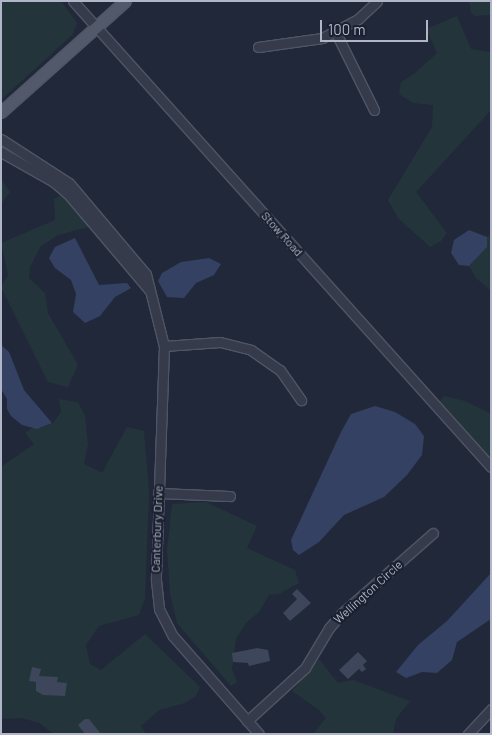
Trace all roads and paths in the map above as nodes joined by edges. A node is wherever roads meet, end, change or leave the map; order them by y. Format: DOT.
graph roads {
  1 [pos="73,1"];
  2 [pos="125,1"];
  3 [pos="377,1"];
  4 [pos="96,28"];
  5 [pos="336,33"];
  6 [pos="258,47"];
  7 [pos="374,110"];
  8 [pos="1,112"];
  9 [pos="1,139"];
  10 [pos="1,152"];
  11 [pos="71,191"];
  12 [pos="164,346"];
  13 [pos="301,400"];
  14 [pos="491,467"];
  15 [pos="158,493"];
  16 [pos="230,496"];
  17 [pos="434,532"];
  18 [pos="491,709"];
  19 [pos="247,721"];
  20 [pos="259,734"];
  21 [pos="468,734"];
  1 -- 4 [label="street, Stow Road"];
  2 -- 4 [label="main road"];
  3 -- 5 [label="street"];
  4 -- 8 [label="main road"];
  4 -- 14 [label="street, Stow Road"];
  5 -- 6 [label="street"];
  5 -- 7 [label="street"];
  9 -- 11 [label="street, Canterbury Drive"];
  10 -- 11 [label="street, Canterbury Drive"];
  11 -- 12 [label="street, Canterbury Drive"];
  12 -- 13 [label="street"];
  12 -- 15 [label="street, Canterbury Drive"];
  15 -- 16 [label="street"];
  15 -- 19 [label="street, Canterbury Drive"];
  17 -- 19 [label="street, Wellington Circle"];
  18 -- 21 [label="street"];
  19 -- 20 [label="street, Canterbury Drive"];
}
